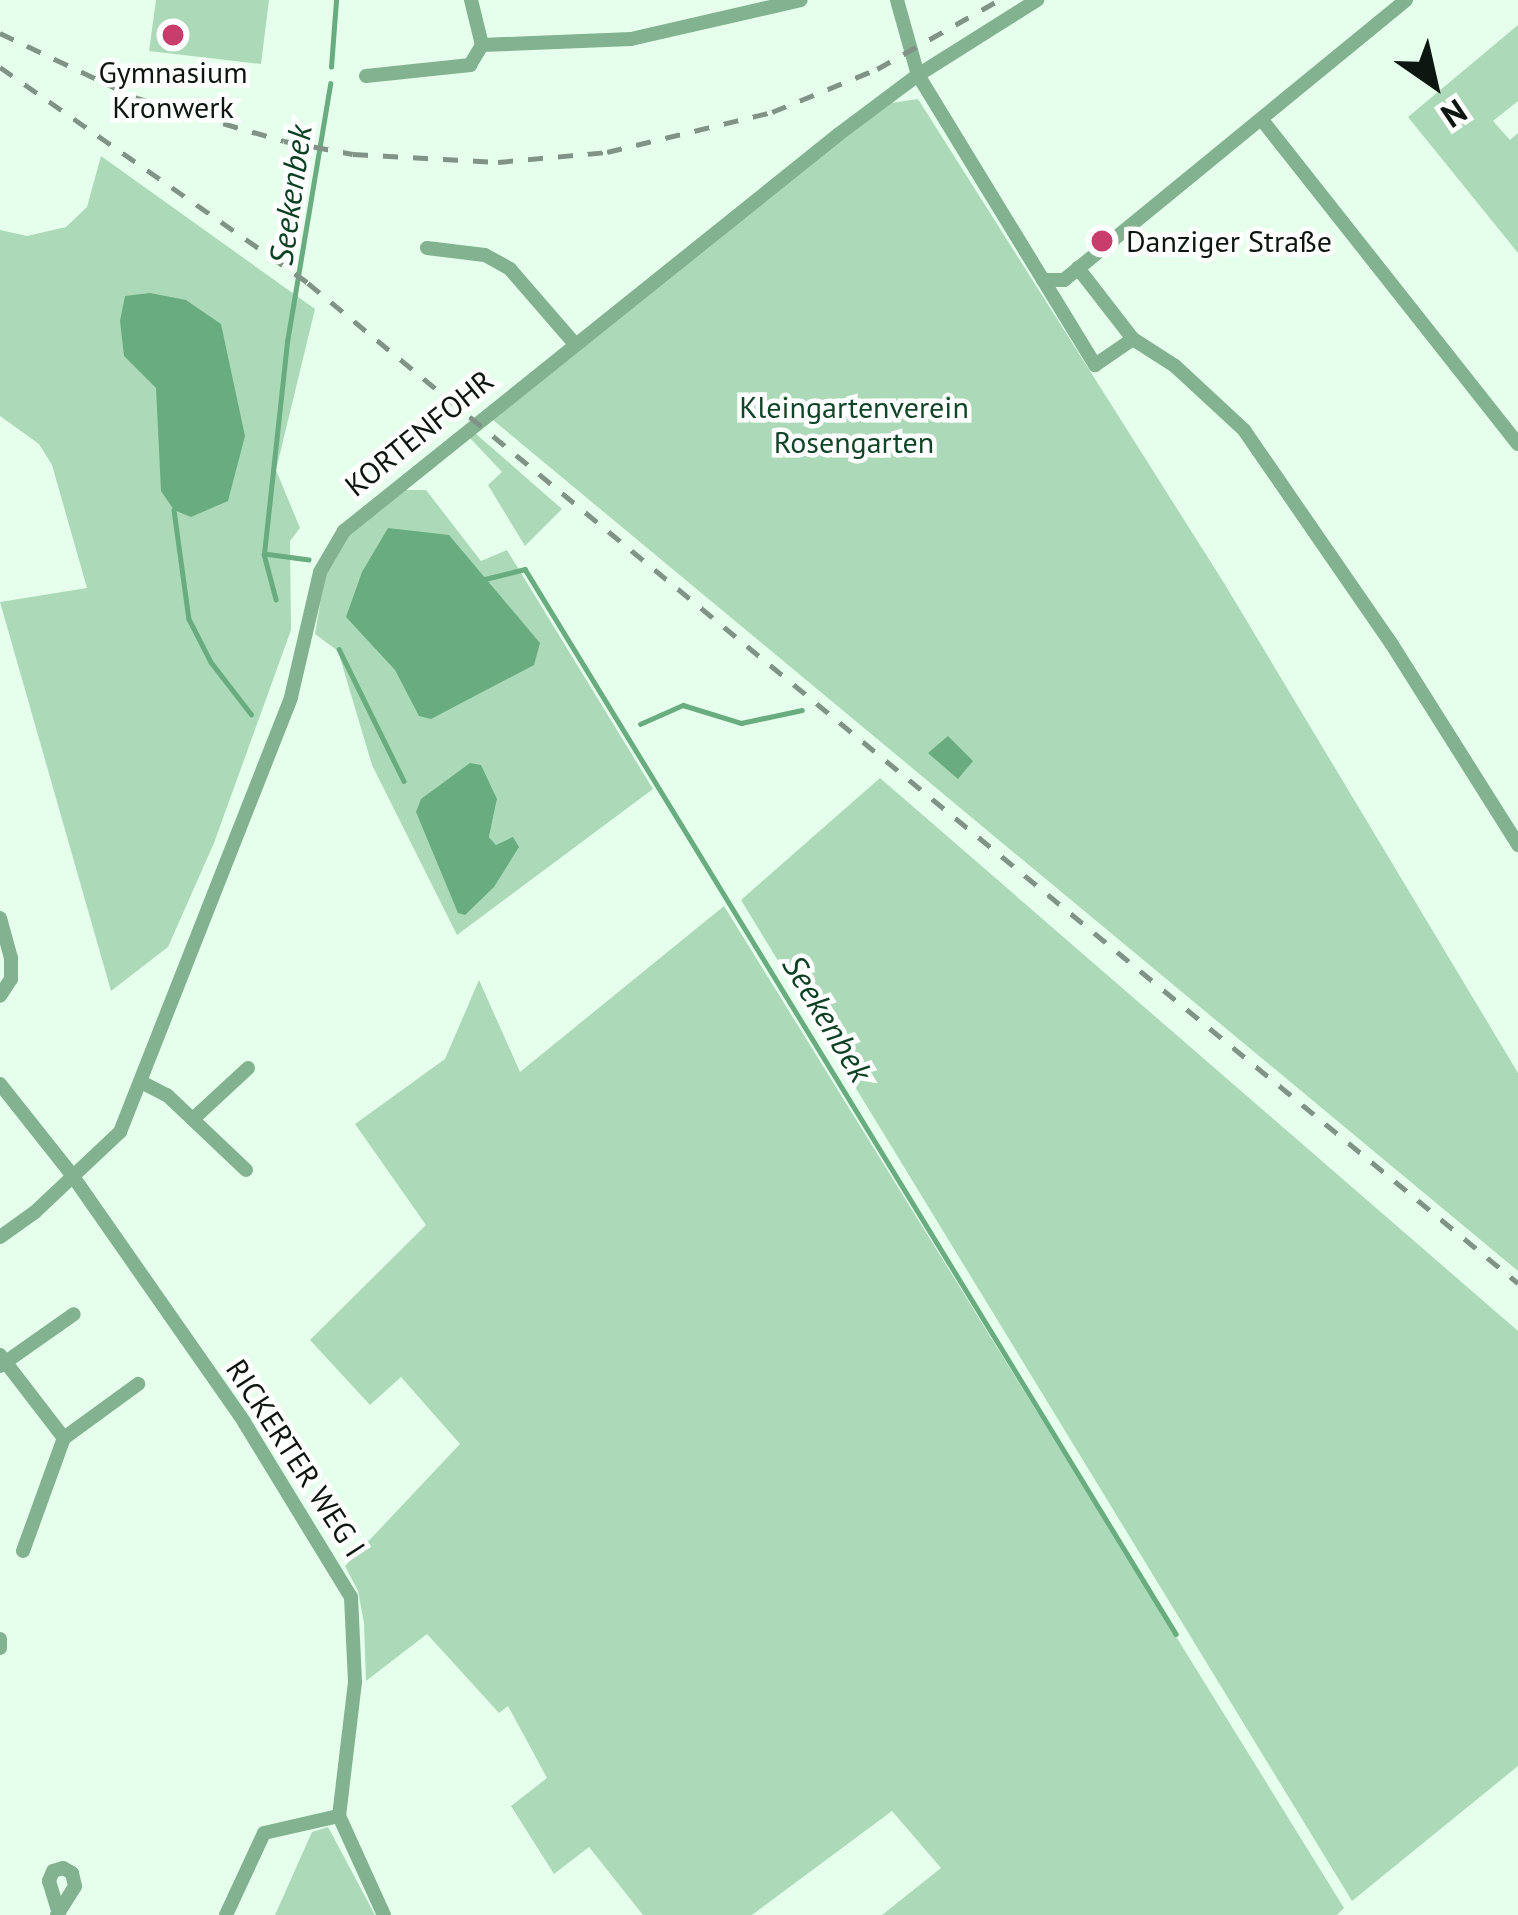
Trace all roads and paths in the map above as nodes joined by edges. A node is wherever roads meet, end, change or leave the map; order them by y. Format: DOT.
graph roads {
  1 [pos="472,0"];
  2 [pos="801,0"];
  3 [pos="897,0"];
  4 [pos="1037,0"];
  5 [pos="1406,0"];
  6 [pos="482,45"];
  7 [pos="918,75"];
  8 [pos="365,76"];
  9 [pos="1262,120"];
  10 [pos="427,248"];
  11 [pos="1078,268"];
  12 [pos="1043,280"];
  13 [pos="1133,339"];
  14 [pos="574,344"];
  15 [pos="1518,444"];
  16 [pos="1518,844"];
  17 [pos="0,918"];
  18 [pos="0,996"];
  19 [pos="248,1069"];
  20 [pos="141,1082"];
  21 [pos="0,1084"];
  22 [pos="193,1119"];
  23 [pos="246,1171"];
  24 [pos="72,1175"];
  25 [pos="0,1237"];
  26 [pos="74,1314"];
  27 [pos="2,1361"];
  28 [pos="138,1384"];
  29 [pos="64,1438"];
  30 [pos="23,1550"];
  31 [pos="339,1816"];
  32 [pos="226,1915"];
  33 [pos="385,1915"];
  1 -- 6 [label="street"];
  2 -- 6 [label="street"];
  3 -- 7 [label="street"];
  4 -- 7 [label="street, KORTENFOHR"];
  5 -- 9 [label="street"];
  6 -- 8 [label="street"];
  7 -- 12 [label="street"];
  7 -- 14 [label="street, KORTENFOHR"];
  9 -- 11 [label="street"];
  9 -- 15 [label="street"];
  10 -- 14 [label="street"];
  11 -- 12 [label="street"];
  11 -- 13 [label="street"];
  12 -- 13 [label="street"];
  13 -- 16 [label="street"];
  14 -- 20 [label="street, KORTENFOHR"];
  17 -- 18 [label="street"];
  19 -- 22 [label="street"];
  20 -- 22 [label="street"];
  20 -- 24 [label="street, KORTENFOHR"];
  21 -- 24 [label="street, RICKERTER WEG I"];
  22 -- 23 [label="street"];
  24 -- 25 [label="street, KORTENFOHR"];
  24 -- 31 [label="street, RICKERTER WEG I"];
  26 -- 27 [label="street"];
  27 -- 29 [label="street"];
  28 -- 29 [label="street"];
  29 -- 30 [label="street"];
  31 -- 32 [label="street"];
  31 -- 33 [label="street"];
}
